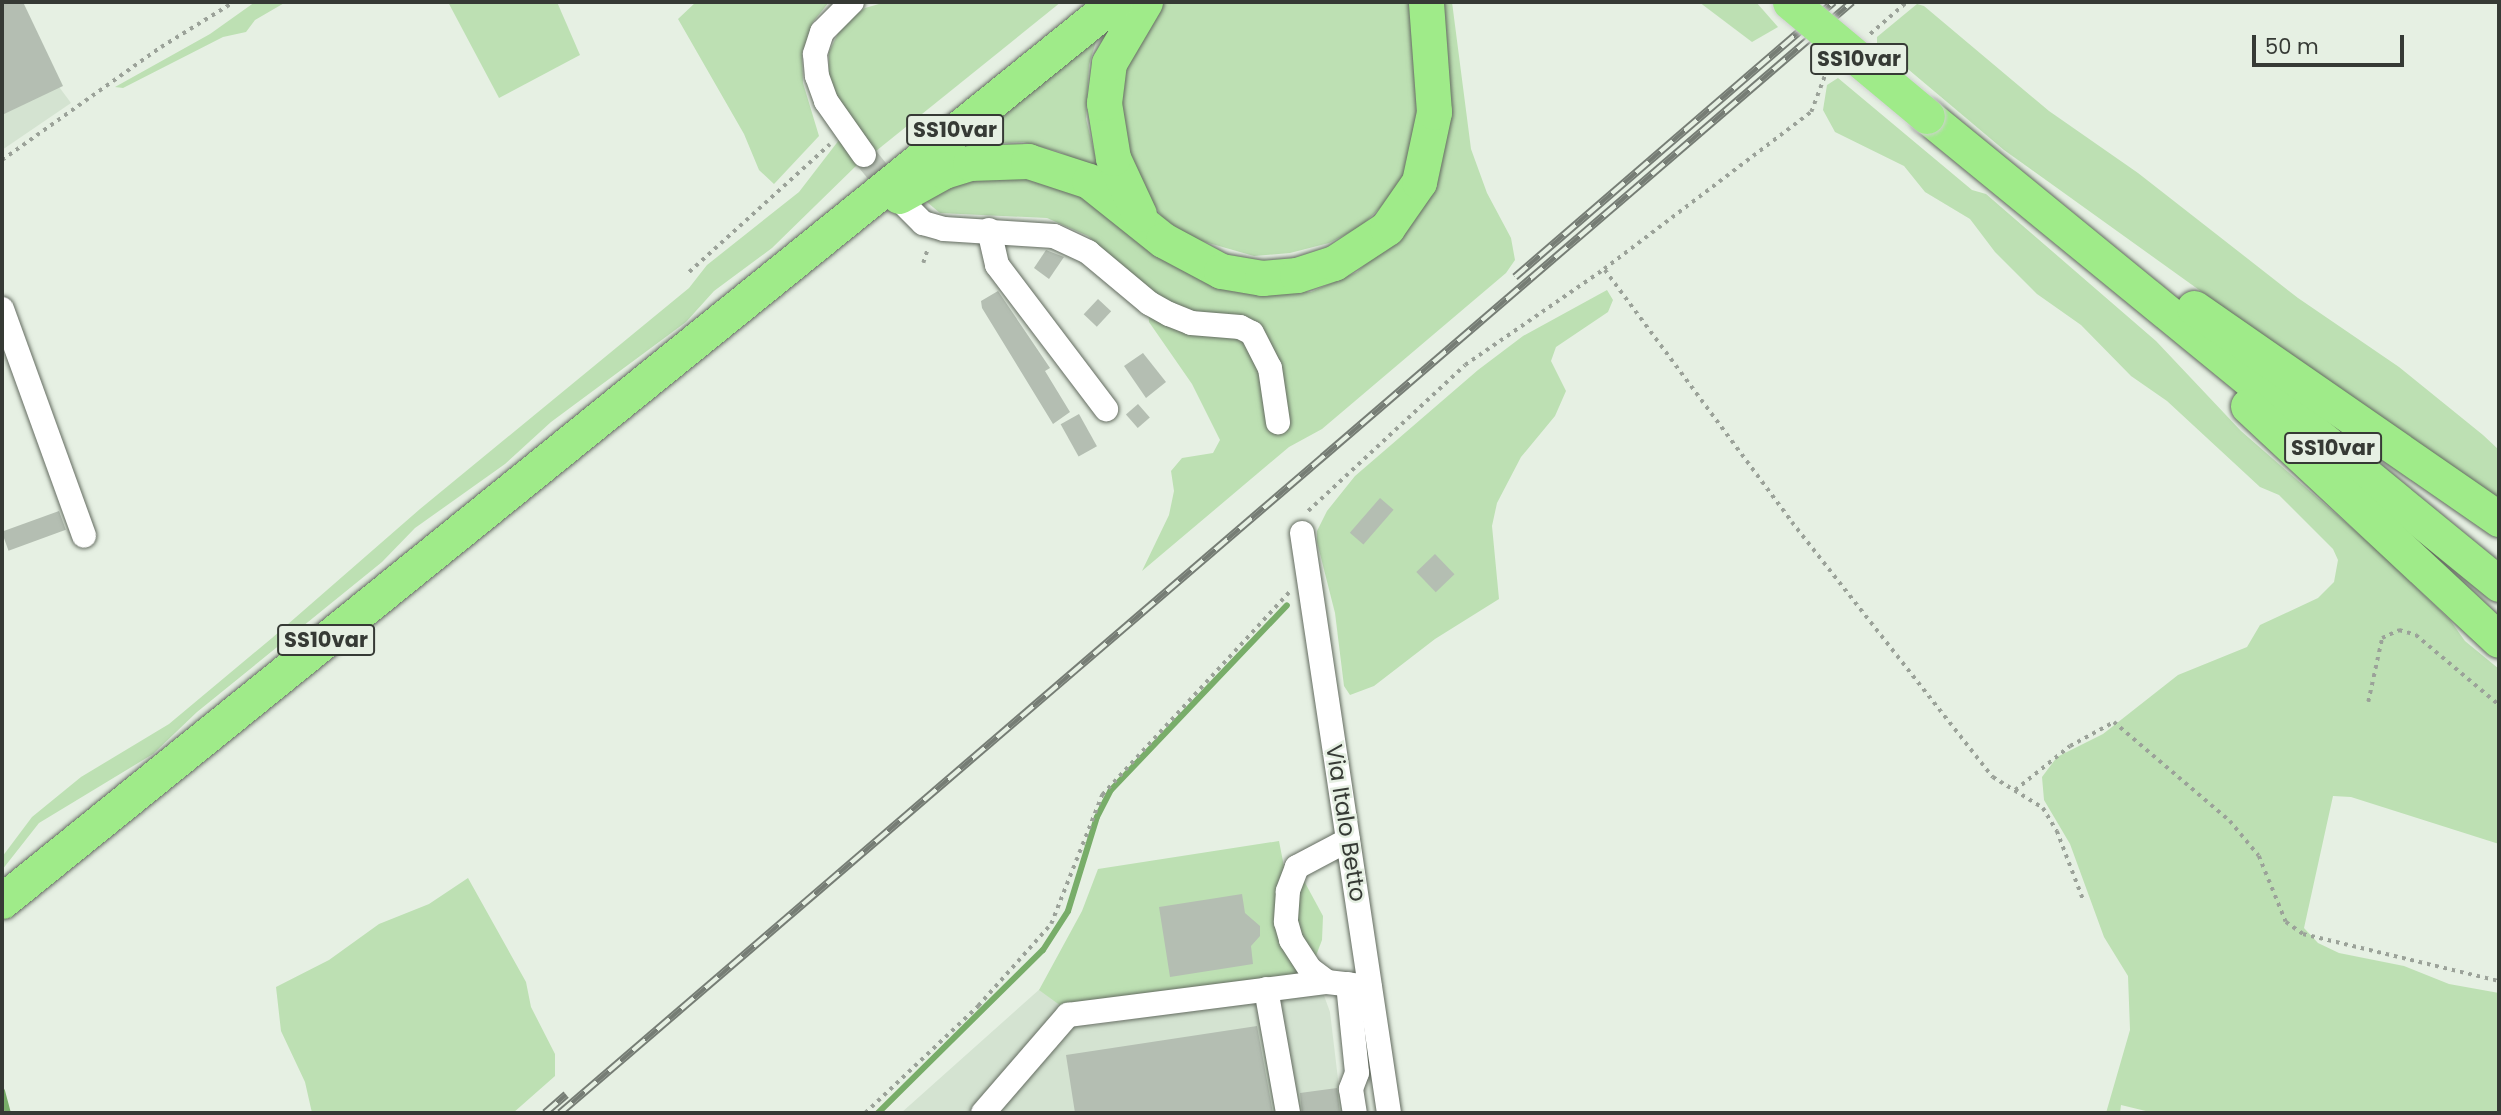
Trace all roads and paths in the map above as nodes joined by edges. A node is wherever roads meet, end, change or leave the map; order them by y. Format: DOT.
graph roads {
  1 [pos="234,2"];
  2 [pos="852,2"];
  3 [pos="1115,2"];
  4 [pos="1145,2"];
  5 [pos="1426,2"];
  6 [pos="1790,2"];
  7 [pos="1907,2"];
  8 [pos="1088,15"];
  9 [pos="1860,42"];
  10 [pos="1831,64"];
  11 [pos="844,130"];
  12 [pos="864,155"];
  13 [pos="2,160"];
  14 [pos="902,202"];
  15 [pos="1144,223"];
  16 [pos="989,230"];
  17 [pos="828,234"];
  18 [pos="1604,269"];
  19 [pos="689,272"];
  20 [pos="2,309"];
  21 [pos="2167,312"];
  22 [pos="1106,409"];
  23 [pos="1278,422"];
  24 [pos="2499,519"];
  25 [pos="1302,533"];
  26 [pos="84,536"];
  27 [pos="1309,582"];
  28 [pos="2499,584"];
  29 [pos="2499,640"];
  30 [pos="2368,702"];
  31 [pos="2499,705"];
  32 [pos="2015,790"];
  33 [pos="1348,840"];
  34 [pos="2082,899"];
  35 [pos="2,901"];
  36 [pos="2499,981"];
  37 [pos="1349,984"];
  38 [pos="1266,989"];
  39 [pos="865,1113"];
  40 [pos="984,1113"];
  41 [pos="1288,1113"];
  42 [pos="1355,1113"];
  43 [pos="1390,1113"];
  1 -- 13 [label="path"];
  2 -- 11 [label="street"];
  3 -- 8 [label="highway, SS10var"];
  4 -- 15 [label="highway"];
  5 -- 15 [label="highway"];
  6 -- 21 [label="highway, SS10var, bridge"];
  7 -- 9 [label="path"];
  8 -- 17 [label="highway, SS10var"];
  10 -- 18 [label="path"];
  11 -- 12 [label="street"];
  11 -- 19 [label="path"];
  14 -- 16 [label="street"];
  15 -- 17 [label="highway"];
  16 -- 22 [label="street"];
  16 -- 23 [label="street"];
  17 -- 35 [label="highway, SS10var"];
  18 -- 25 [label="path"];
  18 -- 32 [label="path"];
  20 -- 26 [label="street"];
  21 -- 24 [label="highway"];
  21 -- 28 [label="highway, SS10var"];
  21 -- 29 [label="highway"];
  25 -- 27 [label="street, Via Italo Betto"];
  27 -- 33 [label="street, Via Italo Betto"];
  27 -- 39 [label="path"];
  30 -- 31 [label="path"];
  32 -- 34 [label="path"];
  32 -- 36 [label="path"];
  33 -- 37 [label="street, Via Italo Betto"];
  33 -- 37 [label="street"];
  37 -- 38 [label="street"];
  37 -- 42 [label="street"];
  37 -- 43 [label="street, Via Italo Betto"];
  38 -- 40 [label="street"];
  38 -- 41 [label="street"];
}
